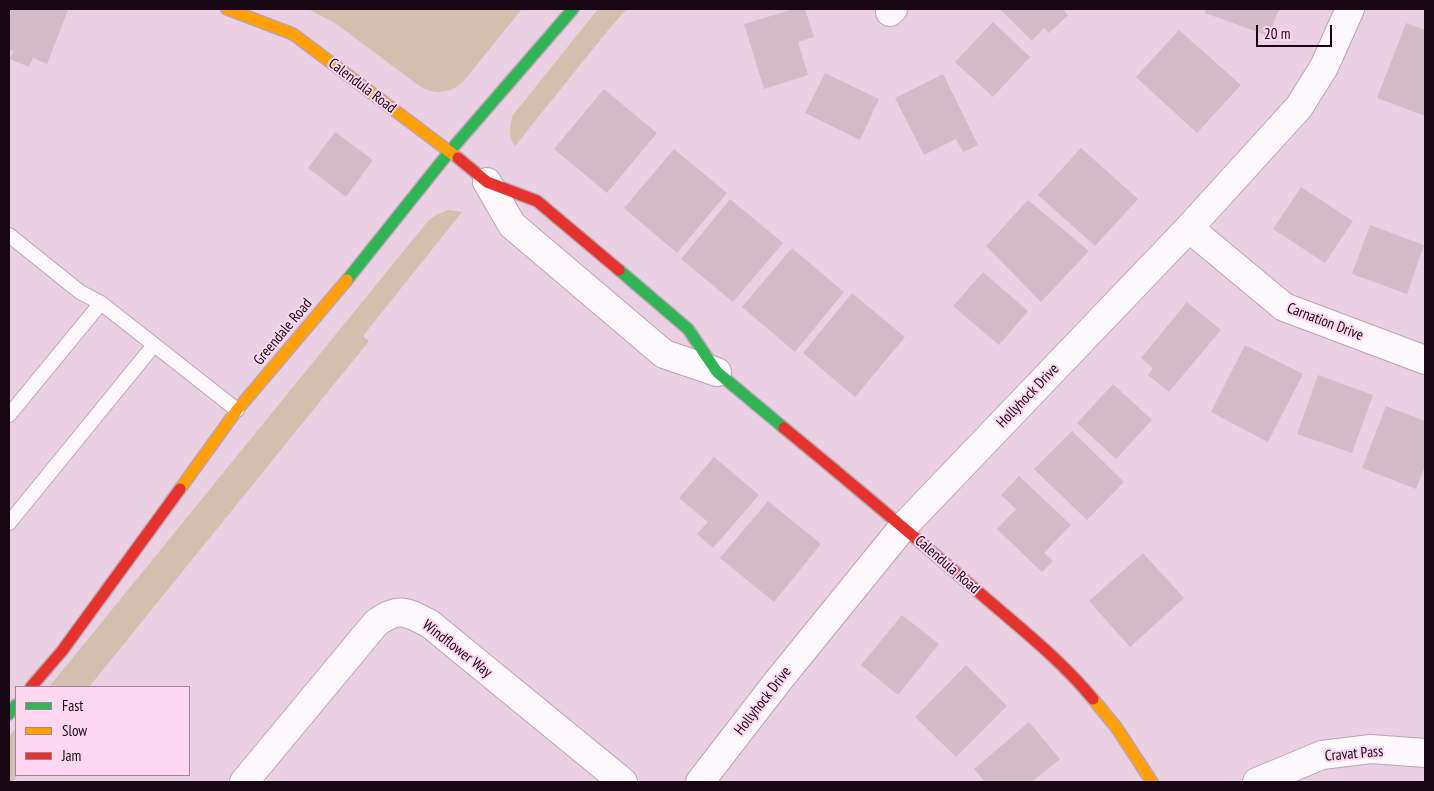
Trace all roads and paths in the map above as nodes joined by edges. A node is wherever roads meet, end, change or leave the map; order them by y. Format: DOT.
graph roads {
  1 [pos="227,9"];
  2 [pos="573,9"];
  3 [pos="1350,9"];
  4 [pos="450,151"];
  5 [pos="486,182"];
  6 [pos="1189,228"];
  7 [pos="9,236"];
  8 [pos="101,303"];
  9 [pos="154,345"];
  10 [pos="1425,360"];
  11 [pos="717,372"];
  12 [pos="237,410"];
  13 [pos="9,415"];
  14 [pos="9,523"];
  15 [pos="903,527"];
  16 [pos="32,686"];
  17 [pos="1425,753"];
  18 [pos="244,782"];
  19 [pos="623,782"];
  20 [pos="700,782"];
  21 [pos="1152,782"];
  22 [pos="1257,782"];
  1 -- 4 [label="street, Calendula Road"];
  2 -- 4 [label="street, Greendale Road"];
  3 -- 6 [label="street, Hollyhock Drive"];
  4 -- 5 [label="street, Calendula Road"];
  4 -- 12 [label="street, Greendale Road"];
  5 -- 11 [label="street, Calendula Road"];
  6 -- 10 [label="street, Carnation Drive"];
  6 -- 15 [label="street, Hollyhock Drive"];
  7 -- 8 [label="lane"];
  8 -- 9 [label="lane"];
  8 -- 13 [label="lane"];
  9 -- 12 [label="lane"];
  9 -- 14 [label="lane"];
  11 -- 15 [label="street, Calendula Road"];
  12 -- 16 [label="street, Greendale Road"];
  15 -- 20 [label="street, Hollyhock Drive"];
  15 -- 21 [label="street, Calendula Road"];
  17 -- 22 [label="street, Cravat Pass"];
  18 -- 19 [label="street, Windflower Way"];
}
